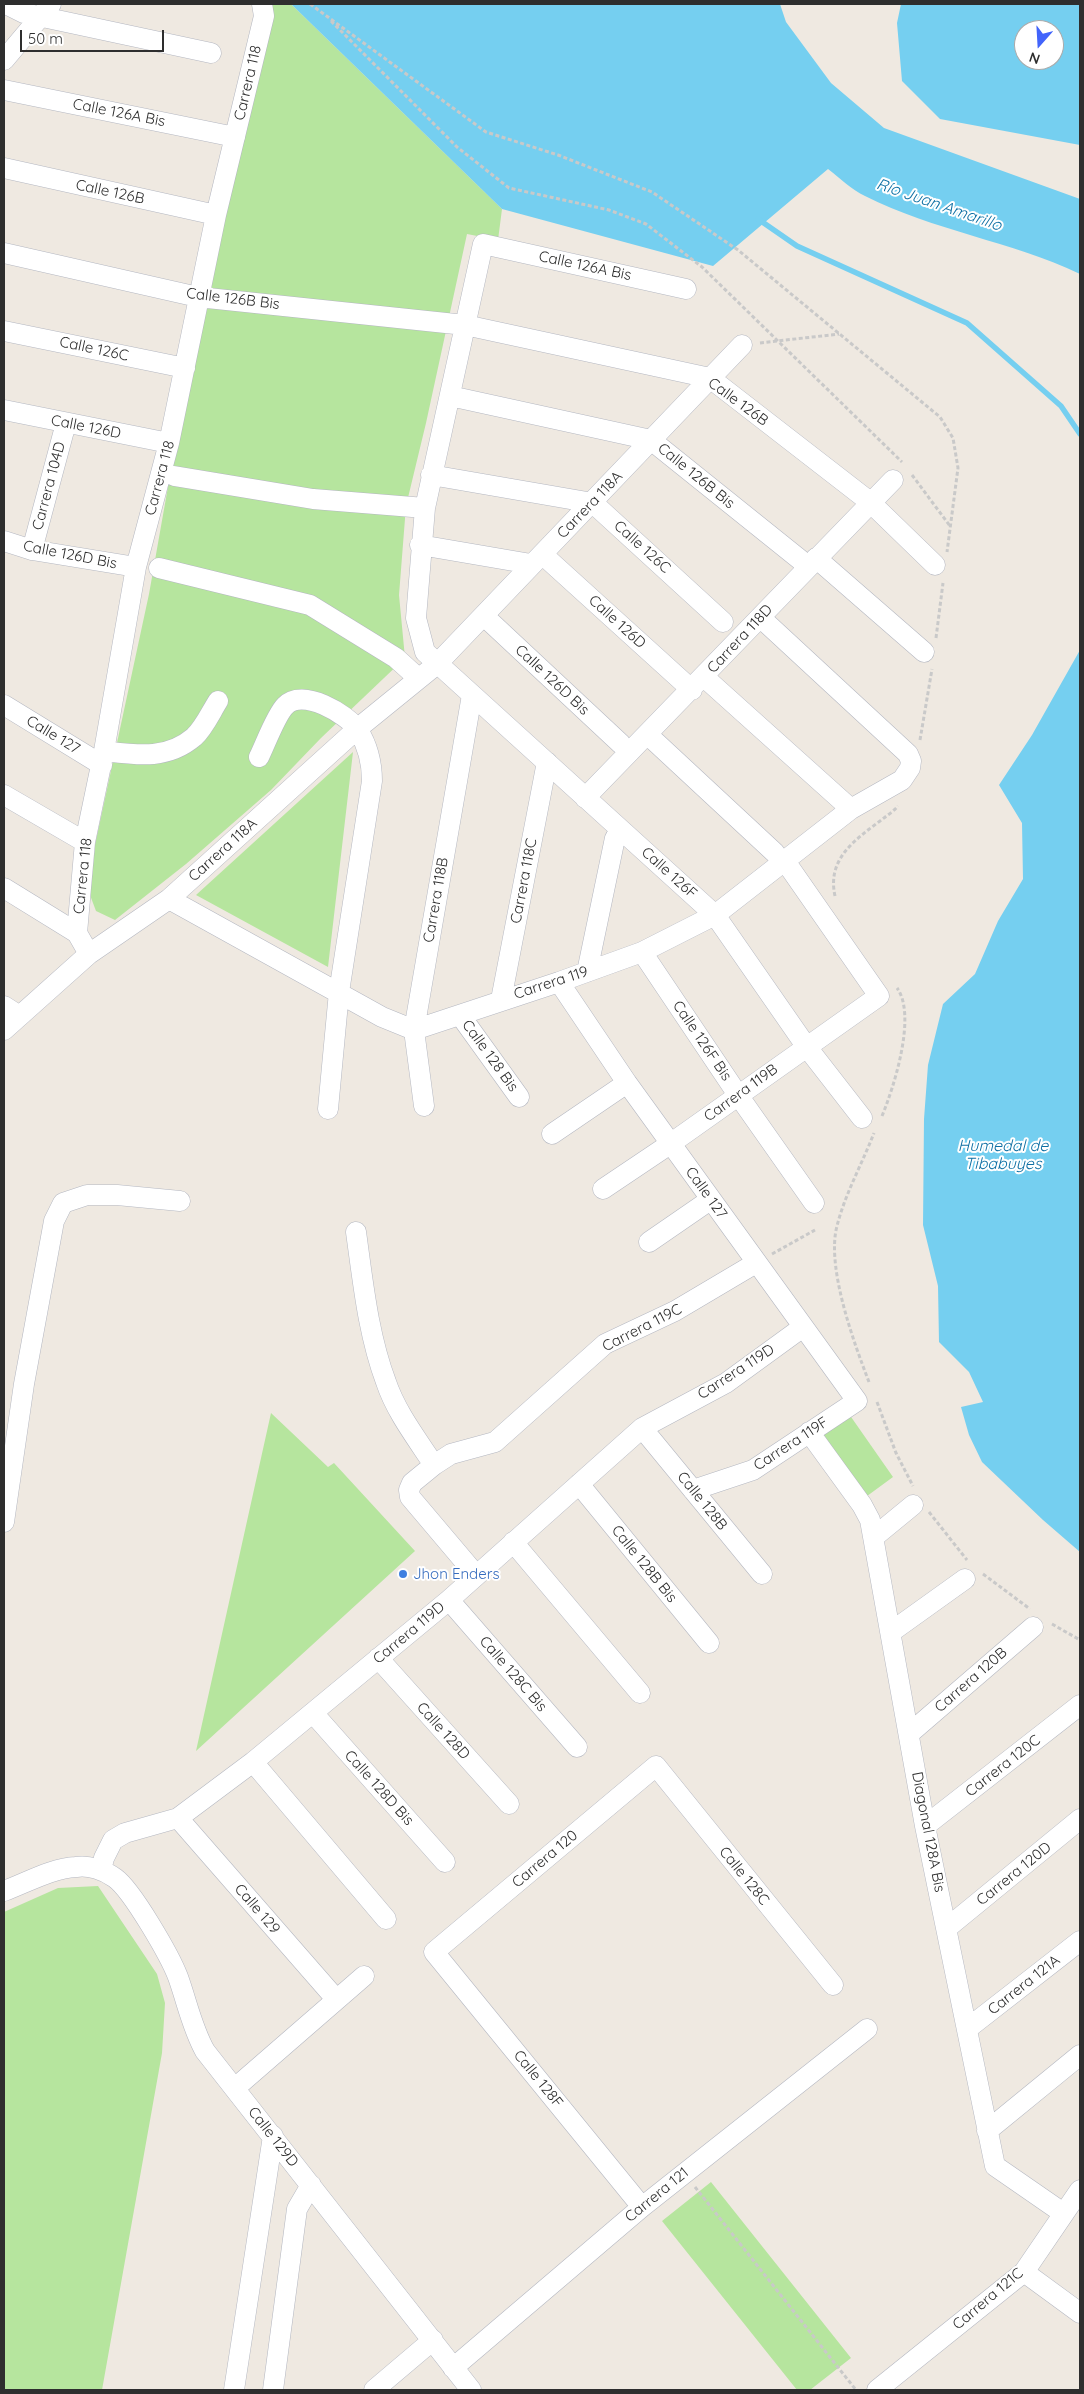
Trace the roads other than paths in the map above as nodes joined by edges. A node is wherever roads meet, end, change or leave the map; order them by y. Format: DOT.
graph roads {
  1 [pos="6,4"];
  2 [pos="262,4"];
  3 [pos="45,10"];
  4 [pos="211,53"];
  5 [pos="4,60"];
  6 [pos="4,90"];
  7 [pos="235,136"];
  8 [pos="4,168"];
  9 [pos="216,215"];
  10 [pos="4,252"];
  11 [pos="686,289"];
  12 [pos="198,296"];
  13 [pos="465,326"];
  14 [pos="4,331"];
  15 [pos="742,345"];
  16 [pos="185,368"];
  17 [pos="710,378"];
  18 [pos="450,396"];
  19 [pos="4,410"];
  20 [pos="66,423"];
  21 [pos="651,440"];
  22 [pos="169,443"];
  23 [pos="431,475"];
  24 [pos="174,476"];
  25 [pos="893,480"];
  26 [pos="593,502"];
  27 [pos="870,502"];
  28 [pos="425,508"];
  29 [pos="4,541"];
  30 [pos="420,545"];
  31 [pos="32,550"];
  32 [pos="536,559"];
  33 [pos="812,562"];
  34 [pos="935,564"];
  35 [pos="136,567"];
  36 [pos="159,568"];
  37 [pos="484,616"];
  38 [pos="760,618"];
  39 [pos="723,622"];
  40 [pos="924,652"];
  41 [pos="437,664"];
  42 [pos="418,678"];
  43 [pos="698,683"];
  44 [pos="472,695"];
  45 [pos="218,701"];
  46 [pos="4,705"];
  47 [pos="357,729"];
  48 [pos="648,735"];
  49 [pos="621,744"];
  50 [pos="103,758"];
  51 [pos="259,758"];
  52 [pos="547,762"];
  53 [pos="4,795"];
  54 [pos="585,798"];
  55 [pos="851,809"];
  56 [pos="615,838"];
  57 [pos="85,842"];
  58 [pos="780,857"];
  59 [pos="4,888"];
  60 [pos="169,899"];
  61 [pos="715,915"];
  62 [pos="77,933"];
  63 [pos="642,952"];
  64 [pos="89,954"];
  65 [pos="587,972"];
  66 [pos="559,982"];
  67 [pos="339,992"];
  68 [pos="501,1000"];
  69 [pos="11,1010"];
  70 [pos="460,1015"];
  71 [pos="4,1030"];
  72 [pos="414,1030"];
  73 [pos="806,1046"];
  74 [pos="627,1083"];
  75 [pos="738,1095"];
  76 [pos="519,1097"];
  77 [pos="424,1106"];
  78 [pos="328,1109"];
  79 [pos="862,1118"];
  80 [pos="552,1134"];
  81 [pos="670,1144"];
  82 [pos="603,1188"];
  83 [pos="710,1200"];
  84 [pos="180,1201"];
  85 [pos="814,1203"];
  86 [pos="356,1232"];
  87 [pos="649,1242"];
  88 [pos="756,1263"];
  89 [pos="803,1327"];
  90 [pos="857,1401"];
  91 [pos="642,1428"];
  92 [pos="809,1432"];
  93 [pos="434,1465"];
  94 [pos="579,1484"];
  95 [pos="693,1490"];
  96 [pos="913,1505"];
  97 [pos="4,1522"];
  98 [pos="874,1537"];
  99 [pos="513,1542"];
  100 [pos="762,1574"];
  101 [pos="476,1575"];
  102 [pos="965,1579"];
  103 [pos="449,1600"];
  104 [pos="1032,1626"];
  105 [pos="891,1632"];
  106 [pos="709,1643"];
  107 [pos="378,1658"];
  108 [pos="640,1694"];
  109 [pos="1080,1705"];
  110 [pos="313,1713"];
  111 [pos="910,1733"];
  112 [pos="577,1747"];
  113 [pos="253,1762"];
  114 [pos="656,1766"];
  115 [pos="508,1804"];
  116 [pos="178,1818"];
  117 [pos="1080,1819"];
  118 [pos="925,1826"];
  119 [pos="445,1862"];
  120 [pos="102,1870"];
  121 [pos="4,1891"];
  122 [pos="386,1919"];
  123 [pos="947,1928"];
  124 [pos="1080,1941"];
  125 [pos="434,1952"];
  126 [pos="364,1976"];
  127 [pos="833,1985"];
  128 [pos="336,1999"];
  129 [pos="867,2029"];
  130 [pos="968,2029"];
  131 [pos="1080,2055"];
  132 [pos="235,2088"];
  133 [pos="987,2131"];
  134 [pos="273,2136"];
  135 [pos="311,2185"];
  136 [pos="1080,2190"];
  137 [pos="642,2207"];
  138 [pos="1063,2213"];
  139 [pos="1024,2272"];
  140 [pos="1080,2313"];
  141 [pos="433,2340"];
  142 [pos="453,2368"];
  143 [pos="234,2390"];
  144 [pos="273,2390"];
  145 [pos="374,2390"];
  146 [pos="471,2390"];
  147 [pos="877,2390"];
  1 -- 3 [label="street"];
  2 -- 7 [label="street, Carrera 118"];
  3 -- 4 [label="street"];
  3 -- 5 [label="street"];
  6 -- 7 [label="street, Calle 126A Bis"];
  7 -- 9 [label="street, Carrera 118"];
  8 -- 9 [label="street, Calle 126B"];
  9 -- 12 [label="street, Carrera 118"];
  10 -- 12 [label="street, Calle 126B Bis"];
  11 -- 13 [label="street, Calle 126A Bis"];
  12 -- 13 [label="street, Calle 126B Bis"];
  12 -- 16 [label="street, Carrera 118"];
  13 -- 17 [label="street, Calle 126B"];
  13 -- 18 [label="street"];
  14 -- 16 [label="street, Calle 126C"];
  15 -- 17 [label="street, Carrera 118A"];
  16 -- 22 [label="street, Carrera 118"];
  17 -- 21 [label="street, Carrera 118A"];
  17 -- 27 [label="street, Calle 126B"];
  18 -- 21 [label="street, Calle 126B Bis"];
  18 -- 23 [label="street"];
  19 -- 20 [label="street, Calle 126D"];
  20 -- 22 [label="street, Calle 126D"];
  20 -- 31 [label="street, Carrera 104D"];
  21 -- 26 [label="street, Carrera 118A"];
  21 -- 33 [label="street, Calle 126B Bis"];
  22 -- 35 [label="street, Carrera 118"];
  23 -- 26 [label="street"];
  23 -- 28 [label="street"];
  24 -- 28 [label="street"];
  25 -- 27 [label="street, Carrera 118D"];
  26 -- 32 [label="street, Carrera 118A"];
  26 -- 39 [label="street, Calle 126C"];
  27 -- 33 [label="street, Carrera 118D"];
  27 -- 34 [label="street, Calle 126B"];
  28 -- 30 [label="street"];
  29 -- 31 [label="street, Calle 126D Bis"];
  30 -- 32 [label="street"];
  30 -- 41 [label="street"];
  31 -- 35 [label="street, Calle 126D Bis"];
  32 -- 37 [label="street, Carrera 118A"];
  32 -- 43 [label="street, Calle 126D"];
  33 -- 38 [label="street, Carrera 118D"];
  33 -- 40 [label="street, Calle 126B Bis"];
  35 -- 50 [label="street, Carrera 118"];
  36 -- 42 [label="street"];
  37 -- 41 [label="street, Carrera 118A"];
  37 -- 49 [label="street, Calle 126D Bis"];
  38 -- 43 [label="street, Carrera 118D"];
  38 -- 55 [label="street, Carrera 119"];
  41 -- 42 [label="street, Carrera 118A"];
  41 -- 44 [label="street, Calle 126F"];
  42 -- 47 [label="street, Carrera 118A"];
  43 -- 48 [label="street, Carrera 118D"];
  43 -- 55 [label="street, Calle 126D"];
  44 -- 52 [label="street, Calle 126F"];
  44 -- 72 [label="street, Carrera 118B"];
  45 -- 50 [label="street"];
  46 -- 50 [label="street, Calle 127"];
  47 -- 51 [label="street"];
  47 -- 60 [label="street, Carrera 118A"];
  47 -- 67 [label="street"];
  48 -- 54 [label="street, Carrera 118D"];
  48 -- 58 [label="street"];
  50 -- 57 [label="street, Carrera 118"];
  52 -- 54 [label="street, Calle 126F"];
  52 -- 68 [label="street, Carrera 118C"];
  53 -- 57 [label="street"];
  54 -- 61 [label="street, Calle 126F"];
  55 -- 58 [label="street, Carrera 119"];
  56 -- 65 [label="street"];
  57 -- 62 [label="street, Carrera 118"];
  58 -- 61 [label="street, Carrera 119"];
  58 -- 73 [label="street, Carrera 119B"];
  59 -- 62 [label="street"];
  60 -- 64 [label="street, Carrera 118A"];
  60 -- 67 [label="street"];
  61 -- 63 [label="street, Carrera 119"];
  61 -- 73 [label="street, Calle 126F"];
  62 -- 64 [label="street, Carrera 118"];
  63 -- 65 [label="street, Carrera 119"];
  63 -- 75 [label="street, Calle 126F Bis"];
  64 -- 69 [label="street, Carrera 118A"];
  65 -- 66 [label="street, Carrera 119"];
  66 -- 68 [label="street, Carrera 119"];
  66 -- 74 [label="street, Calle 127"];
  67 -- 72 [label="street"];
  67 -- 78 [label="street"];
  68 -- 70 [label="street, Carrera 119"];
  69 -- 71 [label="street, Carrera 118A"];
  70 -- 72 [label="street, Carrera 119"];
  70 -- 76 [label="street, Calle 128 Bis"];
  72 -- 77 [label="street, Carrera 118B"];
  73 -- 75 [label="street, Carrera 119B"];
  73 -- 79 [label="street, Calle 126F"];
  74 -- 80 [label="street"];
  74 -- 81 [label="street, Calle 127"];
  75 -- 81 [label="street, Carrera 119B"];
  75 -- 85 [label="street, Calle 126F Bis"];
  81 -- 82 [label="street, Carrera 119B"];
  81 -- 83 [label="street, Calle 127"];
  83 -- 87 [label="street"];
  83 -- 88 [label="street, Calle 127"];
  84 -- 97 [label="street"];
  86 -- 93 [label="street"];
  88 -- 89 [label="street, Calle 127"];
  88 -- 93 [label="street, Carrera 119C"];
  89 -- 90 [label="street, Calle 127"];
  89 -- 91 [label="street, Carrera 119D"];
  90 -- 92 [label="street, Carrera 119F"];
  91 -- 94 [label="street, Carrera 119D"];
  91 -- 95 [label="street, Calle 128B"];
  92 -- 95 [label="street, Carrera 119F"];
  92 -- 98 [label="street, Diagonal 128A Bis"];
  93 -- 101 [label="street, Carrera 119C"];
  94 -- 99 [label="street, Carrera 119D"];
  94 -- 106 [label="street, Calle 128B Bis"];
  95 -- 100 [label="street, Calle 128B"];
  96 -- 98 [label="street"];
  98 -- 105 [label="street, Diagonal 128A Bis"];
  99 -- 101 [label="street, Carrera 119D"];
  99 -- 108 [label="street"];
  101 -- 103 [label="street, Carrera 119D"];
  102 -- 105 [label="street"];
  103 -- 107 [label="street, Carrera 119D"];
  103 -- 112 [label="street, Calle 128C Bis"];
  104 -- 111 [label="street, Carrera 120B"];
  105 -- 111 [label="street, Diagonal 128A Bis"];
  107 -- 110 [label="street, Carrera 119D"];
  107 -- 115 [label="street, Calle 128D"];
  109 -- 118 [label="street, Carrera 120C"];
  110 -- 113 [label="street, Carrera 119D"];
  110 -- 119 [label="street, Calle 128D Bis"];
  111 -- 118 [label="street, Diagonal 128A Bis"];
  113 -- 116 [label="street, Carrera 119D"];
  113 -- 122 [label="street"];
  114 -- 125 [label="street, Carrera 120"];
  114 -- 127 [label="street, Calle 128C"];
  116 -- 120 [label="street, Carrera 119D"];
  116 -- 128 [label="street, Calle 129"];
  117 -- 123 [label="street, Carrera 120D"];
  118 -- 123 [label="street, Diagonal 128A Bis"];
  120 -- 121 [label="street"];
  120 -- 132 [label="street, Calle 129D"];
  123 -- 130 [label="street, Diagonal 128A Bis"];
  124 -- 130 [label="street, Carrera 121A"];
  125 -- 137 [label="street, Calle 128F"];
  126 -- 128 [label="street"];
  128 -- 132 [label="street"];
  129 -- 137 [label="street, Carrera 121"];
  130 -- 133 [label="street, Diagonal 128A Bis"];
  131 -- 133 [label="street"];
  132 -- 134 [label="street, Calle 129D"];
  133 -- 138 [label="street, Diagonal 128A Bis"];
  134 -- 135 [label="street, Calle 129D"];
  134 -- 143 [label="street"];
  135 -- 141 [label="street, Calle 129D"];
  135 -- 144 [label="street"];
  136 -- 138 [label="street, Carrera 121C"];
  137 -- 142 [label="street, Carrera 121"];
  138 -- 139 [label="street, Carrera 121C"];
  139 -- 140 [label="street"];
  139 -- 147 [label="street, Carrera 121C"];
  141 -- 142 [label="street, Calle 129D"];
  141 -- 145 [label="street"];
  142 -- 146 [label="street, Calle 129D"];
}
